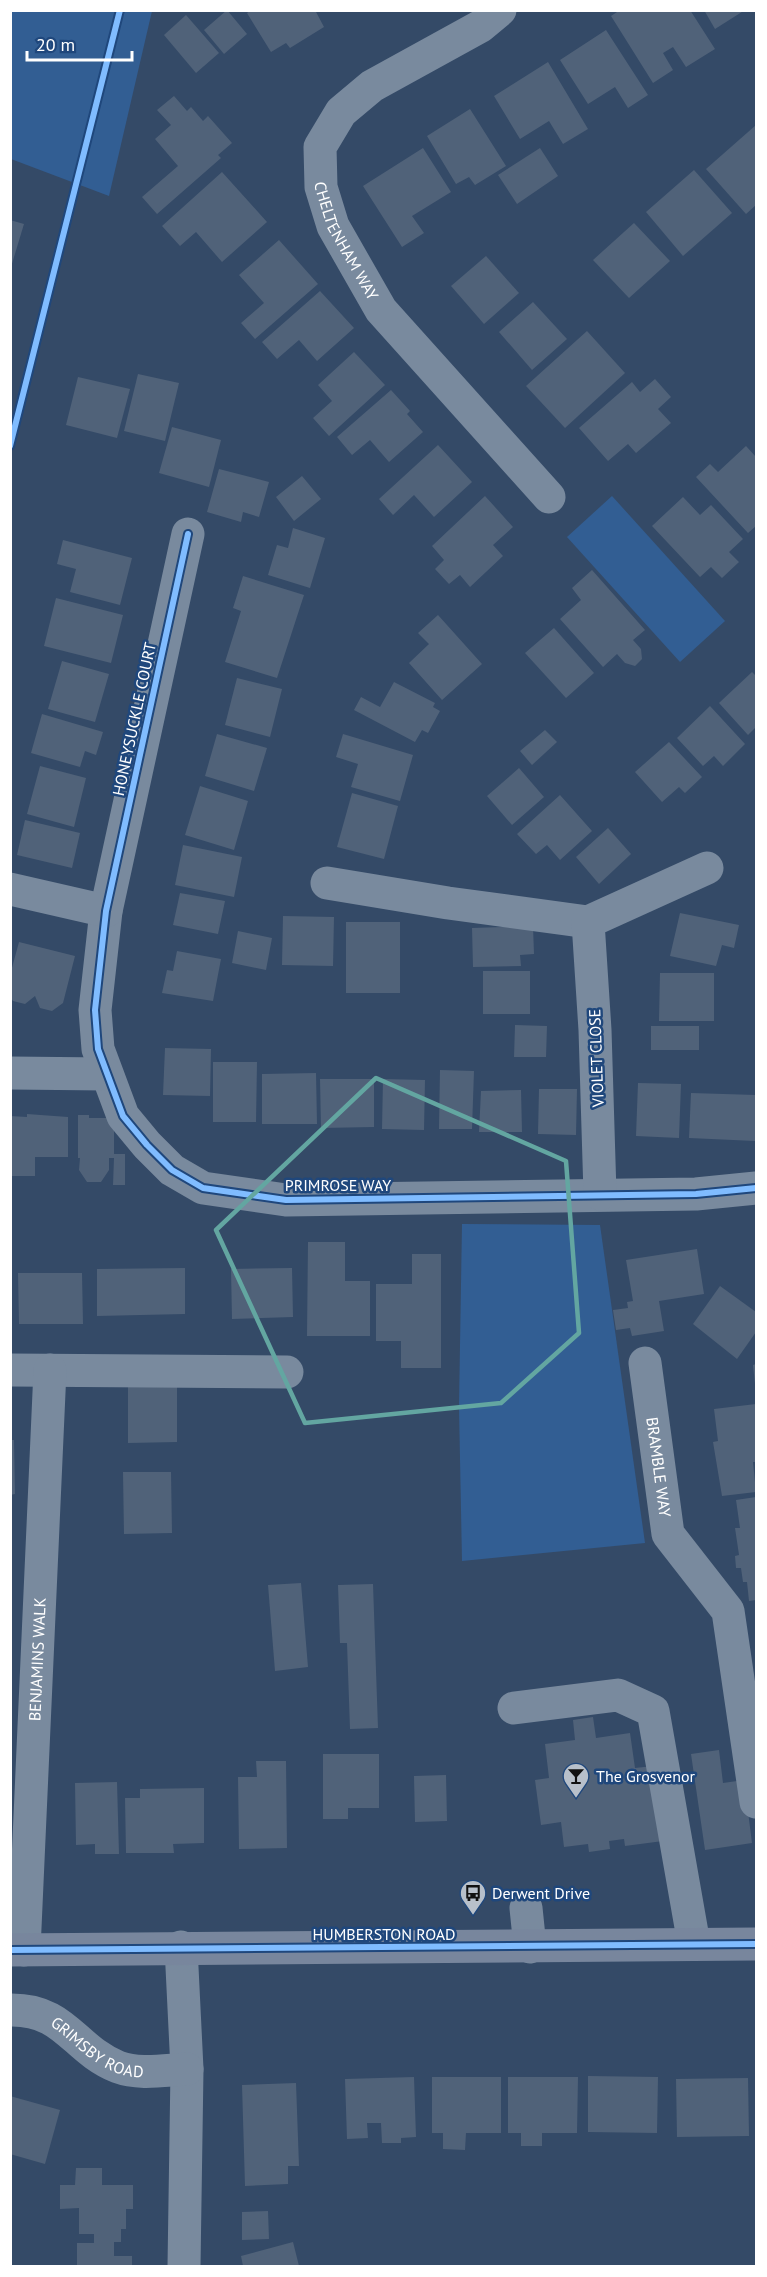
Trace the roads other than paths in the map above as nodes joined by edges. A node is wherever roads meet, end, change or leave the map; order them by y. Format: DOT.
graph roads {
  1 [pos="500,10"];
  2 [pos="549,497"];
  3 [pos="188,534"];
  4 [pos="707,868"];
  5 [pos="327,882"];
  6 [pos="10,889"];
  7 [pos="106,911"];
  8 [pos="588,922"];
  9 [pos="10,1073"];
  10 [pos="106,1074"];
  11 [pos="756,1188"];
  12 [pos="600,1194"];
  13 [pos="645,1363"];
  14 [pos="10,1370"];
  15 [pos="50,1370"];
  16 [pos="287,1372"];
  17 [pos="514,1708"];
  18 [pos="756,1802"];
  19 [pos="526,1908"];
  20 [pos="694,1944"];
  21 [pos="756,1944"];
  22 [pos="181,1947"];
  23 [pos="530,1947"];
  24 [pos="17,1950"];
  25 [pos="10,2010"];
  26 [pos="187,2069"];
  27 [pos="184,2266"];
  1 -- 2 [label="street, CHELTENHAM WAY"];
  3 -- 7 [label="street, HONEYSUCKLE COURT"];
  4 -- 8 [label="street"];
  5 -- 8 [label="street"];
  6 -- 7 [label="street"];
  7 -- 10 [label="street, PRIMROSE WAY"];
  8 -- 12 [label="street, VIOLET CLOSE"];
  9 -- 10 [label="street"];
  10 -- 12 [label="street, PRIMROSE WAY"];
  11 -- 12 [label="street, PRIMROSE WAY"];
  13 -- 18 [label="street, BRAMBLE WAY"];
  14 -- 15 [label="street"];
  15 -- 16 [label="street"];
  15 -- 24 [label="street, BENJAMINS WALK"];
  17 -- 20 [label="street"];
  19 -- 23 [label="street"];
  20 -- 21 [label="main road, HUMBERSTON ROAD"];
  20 -- 23 [label="main road, HUMBERSTON ROAD"];
  22 -- 23 [label="main road, HUMBERSTON ROAD"];
  22 -- 24 [label="main road, HUMBERSTON ROAD"];
  22 -- 26 [label="street"];
  25 -- 26 [label="street, GRIMSBY ROAD"];
  26 -- 27 [label="street"];
}
